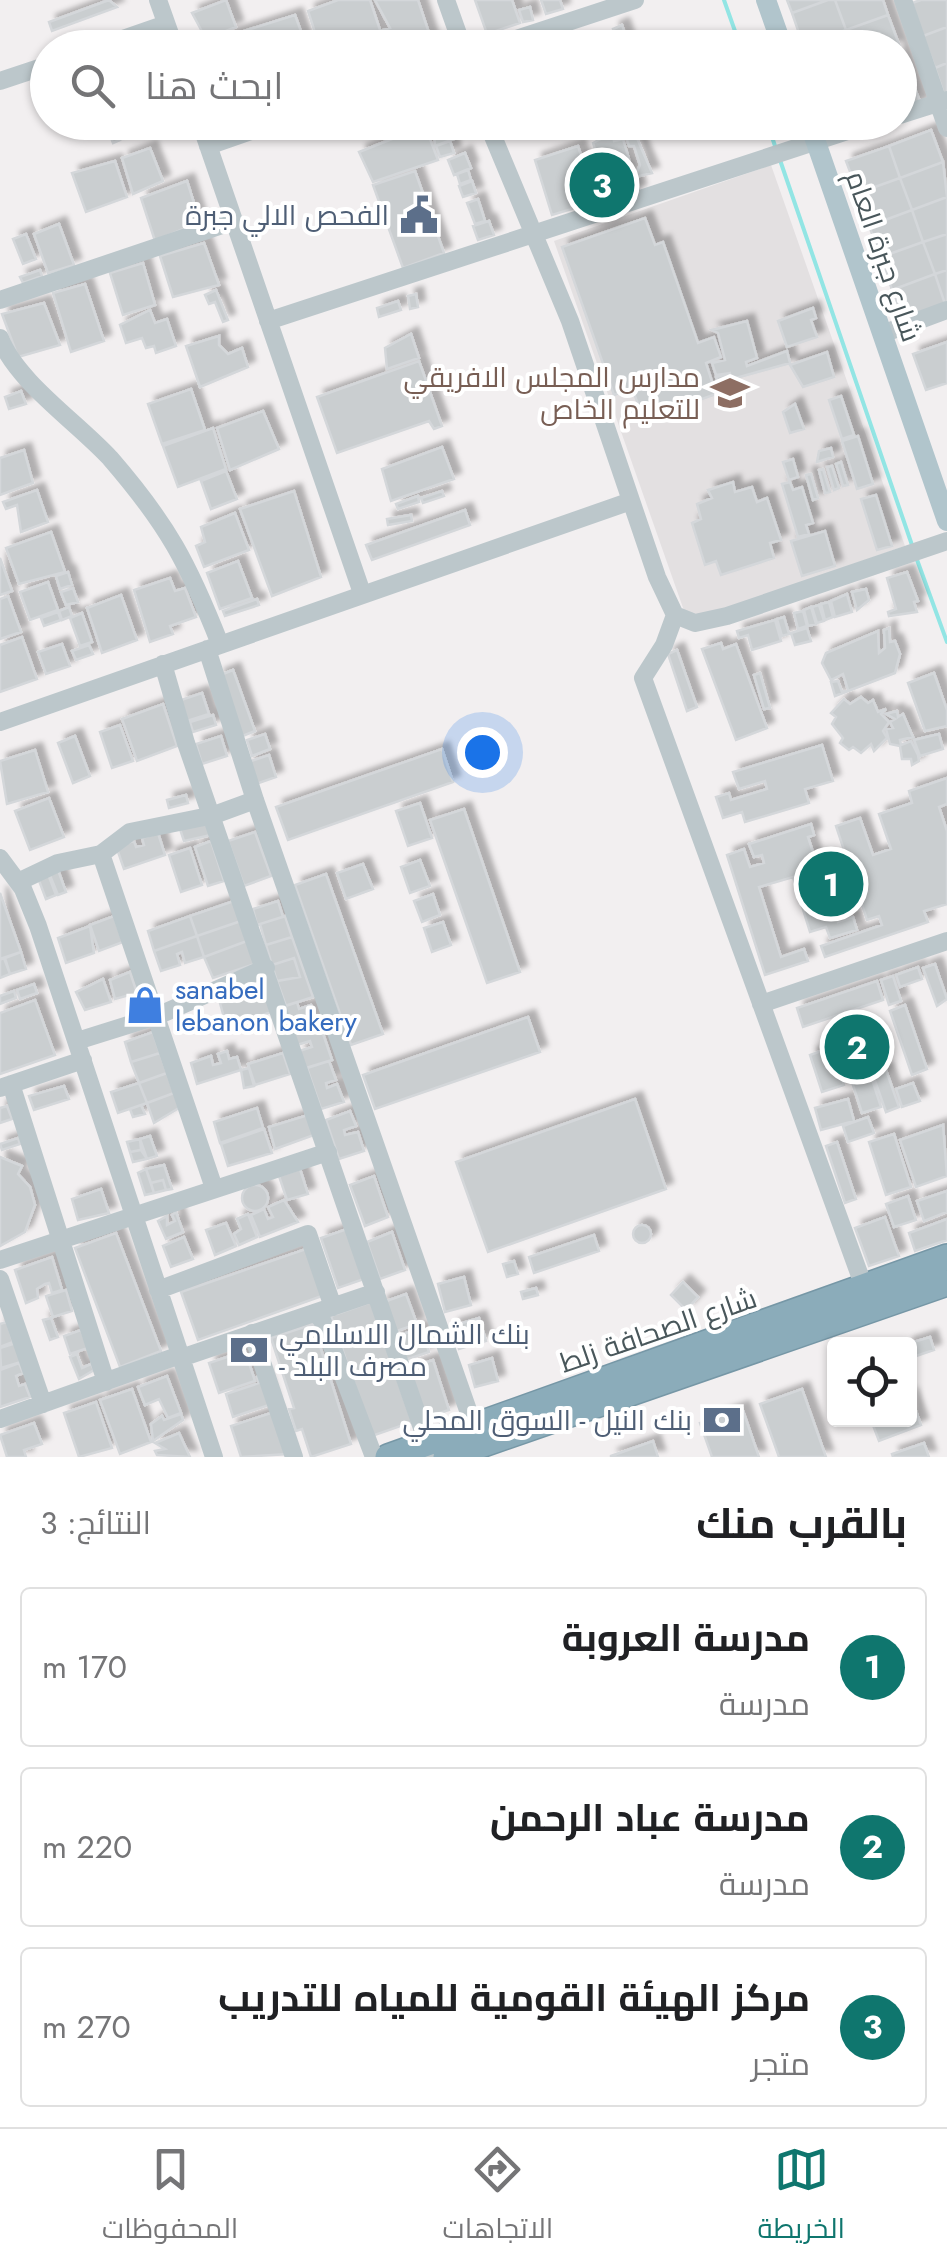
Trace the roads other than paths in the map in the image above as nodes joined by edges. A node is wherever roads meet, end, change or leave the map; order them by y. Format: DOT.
graph roads {
  1 [pos="158,0"];
  2 [pos="446,0"];
  3 [pos="635,0"];
  4 [pos="766,0"];
  5 [pos="903,0"];
  6 [pos="166,24"];
  7 [pos="149,30"];
  8 [pos="168,30"];
  9 [pos="457,30"];
  10 [pos="544,30"];
  11 [pos="777,30"];
  12 [pos="914,30"];
  13 [pos="917,37"];
  14 [pos="30,71"];
  15 [pos="0,81"];
  16 [pos="942,102"];
  17 [pos="917,110"];
  18 [pos="947,128"];
  19 [pos="206,140"];
  20 [pos="225,140"];
  21 [pos="496,140"];
  22 [pos="790,140"];
  23 [pos="815,140"];
  24 [pos="208,146"];
  25 [pos="234,221"];
  26 [pos="535,233"];
  27 [pos="0,300"];
  28 [pos="947,310"];
  29 [pos="268,321"];
  30 [pos="882,334"];
  31 [pos="0,338"];
  32 [pos="631,501"];
  33 [pos="947,520"];
  34 [pos="947,541"];
  35 [pos="362,593"];
  36 [pos="675,615"];
  37 [pos="214,647"];
  38 [pos="164,664"];
  39 [pos="0,722"];
  40 [pos="255,800"];
  41 [pos="214,816"];
  42 [pos="101,854"];
  43 [pos="0,858"];
  44 [pos="18,882"];
  45 [pos="947,941"];
  46 [pos="266,968"];
  47 [pos="761,1004"];
  48 [pos="157,1016"];
  49 [pos="77,1041"];
  50 [pos="83,1060"];
  51 [pos="6,1086"];
  52 [pos="328,1152"];
  53 [pos="214,1188"];
  54 [pos="134,1214"];
  55 [pos="59,1239"];
  56 [pos="947,1257"];
  57 [pos="0,1260"];
  58 [pos="0,1279"];
  59 [pos="947,1283"];
  60 [pos="864,1287"];
  61 [pos="158,1290"];
  62 [pos="376,1292"];
  63 [pos="324,1310"];
  64 [pos="873,1312"];
  65 [pos="252,1333"];
  66 [pos="181,1357"];
  67 [pos="106,1382"];
  68 [pos="43,1404"];
  69 [pos="0,1419"];
  70 [pos="477,1437"];
  71 [pos="435,1453"];
  72 [pos="214,1457"];
  73 [pos="294,1457"];
  74 [pos="374,1457"];
  75 [pos="388,1457"];
  1 -- 6 [label="street"];
  2 -- 9 [label="street"];
  3 -- 10 [label="street"];
  4 -- 11 [label="main road"];
  5 -- 12 [label="street"];
  6 -- 7 [label="street"];
  6 -- 8 [label="street"];
  13 -- 16 [label="street"];
  14 -- 15 [label="street"];
  16 -- 17 [label="street"];
  16 -- 18 [label="street"];
  19 -- 24 [label="street"];
  20 -- 24 [label="street"];
  21 -- 26 [label="street"];
  22 -- 26 [label="street"];
  23 -- 30 [label="main road, شارع جبرة العام"];
  24 -- 25 [label="street"];
  25 -- 27 [label="street"];
  25 -- 29 [label="street"];
  26 -- 29 [label="street"];
  26 -- 32 [label="street"];
  28 -- 30 [label="street"];
  29 -- 35 [label="street"];
  30 -- 33 [label="main road, شارع جبرة العام"];
  31 -- 37 [label="street"];
  32 -- 35 [label="street"];
  32 -- 36 [label="street"];
  34 -- 36 [label="street"];
  35 -- 37 [label="street"];
  36 -- 47 [label="street"];
  37 -- 38 [label="street"];
  37 -- 40 [label="street"];
  38 -- 39 [label="street"];
  38 -- 41 [label="street"];
  40 -- 41 [label="street"];
  40 -- 70 [label="street"];
  41 -- 42 [label="street"];
  41 -- 46 [label="street"];
  42 -- 44 [label="street"];
  42 -- 48 [label="street"];
  43 -- 44 [label="street"];
  44 -- 49 [label="street"];
  45 -- 47 [label="street"];
  46 -- 48 [label="street"];
  46 -- 52 [label="street"];
  47 -- 60 [label="street"];
  48 -- 49 [label="street"];
  48 -- 53 [label="street"];
  49 -- 50 [label="street"];
  50 -- 51 [label="street"];
  50 -- 54 [label="street"];
  51 -- 55 [label="street"];
  52 -- 53 [label="street"];
  52 -- 62 [label="street"];
  53 -- 54 [label="street"];
  54 -- 55 [label="street"];
  54 -- 61 [label="street"];
  55 -- 57 [label="street"];
  55 -- 67 [label="street"];
  56 -- 60 [label="highway, شارع الصحافة زلط"];
  58 -- 68 [label="street"];
  59 -- 64 [label="highway, شارع الصحافة زلط"];
  60 -- 64 [label="street"];
  60 -- 70 [label="highway, شارع الصحافة زلط"];
  61 -- 63 [label="street"];
  61 -- 66 [label="street"];
  62 -- 63 [label="street"];
  62 -- 71 [label="street"];
  63 -- 65 [label="street"];
  63 -- 74 [label="street"];
  64 -- 70 [label="highway, شارع الصحافة زلط"];
  65 -- 66 [label="street"];
  65 -- 73 [label="street"];
  66 -- 67 [label="street"];
  66 -- 72 [label="street"];
  67 -- 68 [label="street"];
  68 -- 69 [label="street"];
  70 -- 71 [label="highway, شارع الصحافة زلط"];
  71 -- 75 [label="highway, شارع الصحافة زلط"];
}
